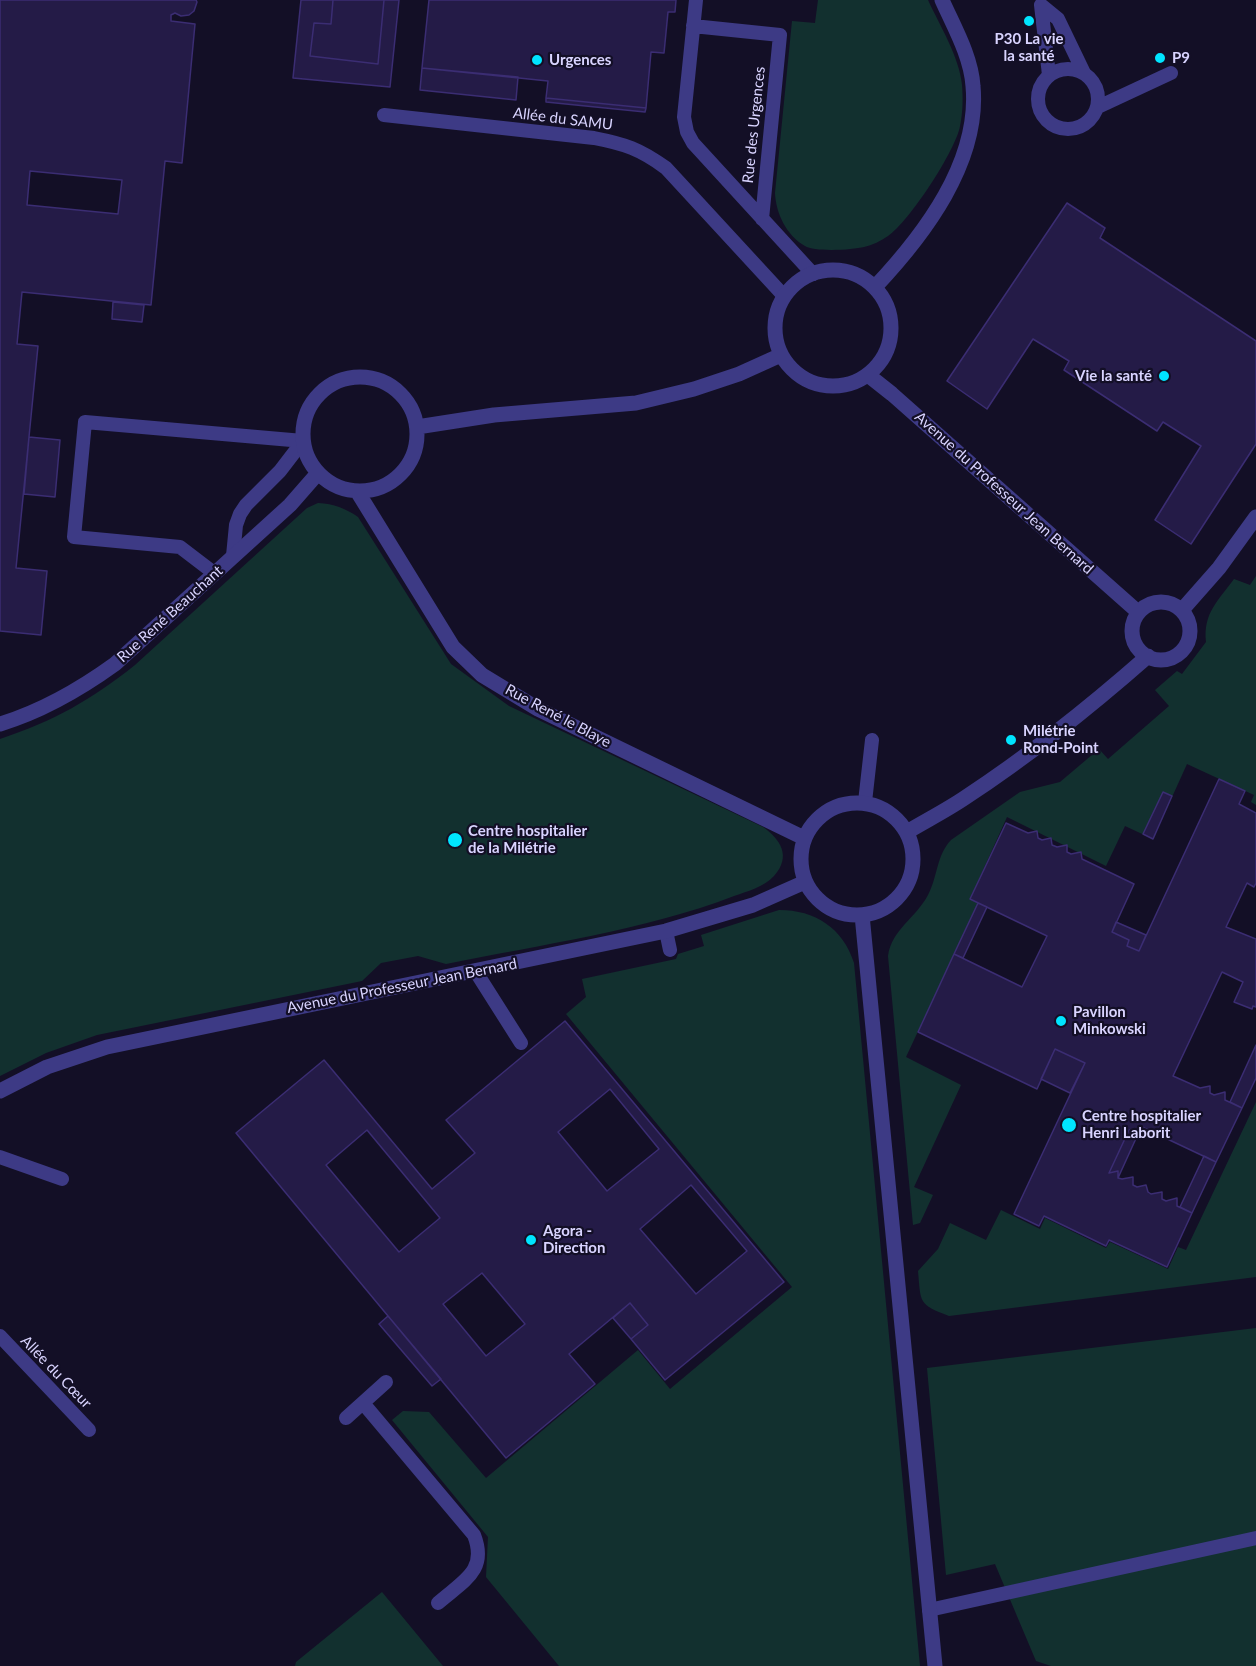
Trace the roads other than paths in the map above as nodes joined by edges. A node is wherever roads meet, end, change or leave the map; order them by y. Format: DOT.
graph roads {
  1 [pos="696,0"];
  2 [pos="942,0"];
  3 [pos="693,26"];
  4 [pos="1084,73"];
  5 [pos="1171,73"];
  6 [pos="1049,75"];
  7 [pos="1098,107"];
  8 [pos="384,116"];
  9 [pos="762,219"];
  10 [pos="813,274"];
  11 [pos="875,287"];
  12 [pos="784,296"];
  13 [pos="781,354"];
  14 [pos="868,375"];
  15 [pos="417,427"];
  16 [pos="303,441"];
  17 [pos="318,473"];
  18 [pos="357,491"];
  19 [pos="1256,517"];
  20 [pos="233,556"];
  21 [pos="214,573"];
  22 [pos="1182,610"];
  23 [pos="1138,612"];
  24 [pos="1148,656"];
  25 [pos="0,724"];
  26 [pos="872,740"];
  27 [pos="865,802"];
  28 [pos="907,832"];
  29 [pos="804,838"];
  30 [pos="805,882"];
  31 [pos="862,915"];
  32 [pos="666,931"];
  33 [pos="670,950"];
  34 [pos="476,972"];
  35 [pos="521,1043"];
  36 [pos="0,1091"];
  37 [pos="0,1156"];
  38 [pos="62,1179"];
  39 [pos="0,1336"];
  40 [pos="386,1382"];
  41 [pos="363,1403"];
  42 [pos="345,1418"];
  43 [pos="89,1430"];
  44 [pos="1256,1538"];
  45 [pos="438,1603"];
  46 [pos="929,1610"];
  47 [pos="935,1666"];
  1 -- 3 [label="lane"];
  2 -- 11 [label="street"];
  3 -- 9 [label="lane"];
  3 -- 9 [label="lane, Rue des Urgences"];
  4 -- 6 [label="lane"];
  4 -- 6 [label="lane"];
  4 -- 7 [label="lane"];
  5 -- 7 [label="lane"];
  6 -- 7 [label="lane"];
  8 -- 12 [label="lane, Allée du SAMU"];
  9 -- 10 [label="lane"];
  10 -- 11 [label="street"];
  10 -- 12 [label="street"];
  11 -- 14 [label="street"];
  12 -- 13 [label="street"];
  13 -- 14 [label="street"];
  13 -- 15 [label="street"];
  14 -- 23 [label="street, Avenue du Professeur Jean Bernard"];
  15 -- 16 [label="street"];
  15 -- 18 [label="street"];
  16 -- 17 [label="street"];
  16 -- 20 [label="lane"];
  16 -- 21 [label="lane"];
  17 -- 18 [label="street"];
  17 -- 20 [label="street, Rue René Beauchant"];
  18 -- 29 [label="street, Rue René le Blaye"];
  19 -- 22 [label="street"];
  20 -- 21 [label="street, Rue René Beauchant"];
  21 -- 25 [label="street, Rue René Beauchant"];
  22 -- 23 [label="street"];
  22 -- 24 [label="street"];
  23 -- 24 [label="street"];
  24 -- 28 [label="street"];
  26 -- 27 [label="lane"];
  27 -- 28 [label="street"];
  27 -- 29 [label="street"];
  28 -- 31 [label="street"];
  29 -- 30 [label="street"];
  30 -- 31 [label="street"];
  30 -- 32 [label="street, Avenue du Professeur Jean Bernard"];
  31 -- 46 [label="street"];
  32 -- 33 [label="lane"];
  32 -- 34 [label="street, Avenue du Professeur Jean Bernard"];
  34 -- 35 [label="lane"];
  34 -- 36 [label="street, Avenue du Professeur Jean Bernard"];
  37 -- 38 [label="lane"];
  39 -- 43 [label="lane, Allée du Cœur"];
  40 -- 41 [label="lane"];
  41 -- 42 [label="lane"];
  41 -- 45 [label="lane"];
  44 -- 46 [label="lane"];
  46 -- 47 [label="street"];
}
